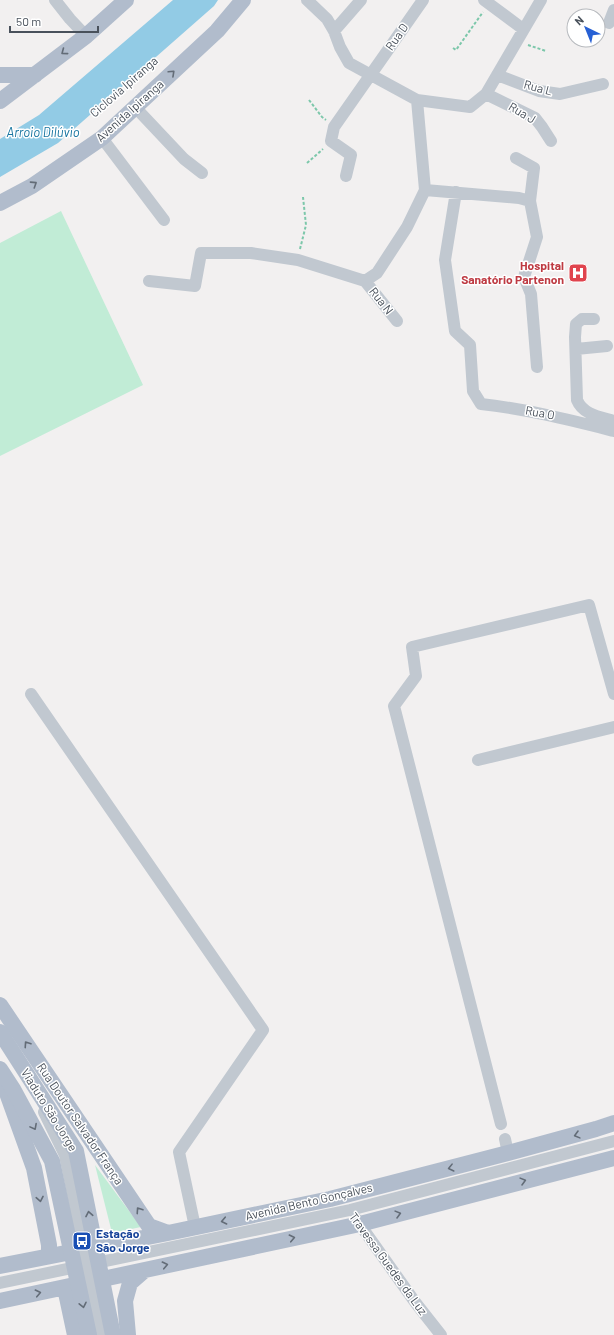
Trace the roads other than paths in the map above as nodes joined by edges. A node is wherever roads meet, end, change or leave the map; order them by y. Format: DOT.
graph roads {
  1 [pos="55,0"];
  2 [pos="126,0"];
  3 [pos="243,0"];
  4 [pos="307,0"];
  5 [pos="361,0"];
  6 [pos="423,0"];
  7 [pos="541,0"];
  8 [pos="486,2"];
  9 [pos="614,10"];
  10 [pos="610,23"];
  11 [pos="523,29"];
  12 [pos="334,31"];
  13 [pos="86,36"];
  14 [pos="497,74"];
  15 [pos="0,75"];
  16 [pos="35,75"];
  17 [pos="371,75"];
  18 [pos="603,84"];
  19 [pos="486,94"];
  20 [pos="417,100"];
  21 [pos="0,101"];
  22 [pos="135,107"];
  23 [pos="102,138"];
  24 [pos="551,141"];
  25 [pos="516,158"];
  26 [pos="202,172"];
  27 [pos="346,176"];
  28 [pos="425,190"];
  29 [pos="456,192"];
  30 [pos="530,201"];
  31 [pos="0,203"];
  32 [pos="164,220"];
  33 [pos="149,281"];
  34 [pos="365,281"];
  35 [pos="594,319"];
  36 [pos="396,321"];
  37 [pos="608,346"];
  38 [pos="576,348"];
  39 [pos="537,367"];
  40 [pos="614,421"];
  41 [pos="614,431"];
  42 [pos="31,694"];
  43 [pos="614,694"];
  44 [pos="614,727"];
  45 [pos="478,760"];
  46 [pos="0,1005"];
  47 [pos="0,1032"];
  48 [pos="0,1043"];
  49 [pos="0,1069"];
  50 [pos="0,1083"];
  51 [pos="614,1123"];
  52 [pos="501,1124"];
  53 [pos="612,1141"];
  54 [pos="94,1145"];
  55 [pos="614,1158"];
  56 [pos="34,1168"];
  57 [pos="330,1199"];
  58 [pos="350,1210"];
  59 [pos="360,1224"];
  60 [pos="195,1227"];
  61 [pos="168,1233"];
  62 [pos="46,1257"];
  63 [pos="0,1266"];
  64 [pos="145,1269"];
  65 [pos="0,1283"];
  66 [pos="65,1288"];
  67 [pos="0,1301"];
  68 [pos="75,1335"];
  69 [pos="89,1335"];
  70 [pos="101,1335"];
  71 [pos="113,1335"];
  72 [pos="128,1335"];
  73 [pos="441,1335"];
  1 -- 13 [label="street"];
  2 -- 13 [label="main road"];
  22 -- 3 [label="main road, Avenida Ipiranga, one-way"];
  4 -- 12 [label="street"];
  5 -- 12 [label="street"];
  6 -- 17 [label="street, Rua D"];
  7 -- 11 [label="street"];
  8 -- 11 [label="street"];
  9 -- 10 [label="street"];
  11 -- 14 [label="street"];
  12 -- 17 [label="street"];
  13 -- 16 [label="main road, one-way"];
  14 -- 18 [label="street, Rua L"];
  14 -- 19 [label="street"];
  15 -- 16 [label="main road"];
  16 -- 21 [label="main road"];
  17 -- 20 [label="street"];
  17 -- 27 [label="street, Rua D"];
  19 -- 20 [label="street"];
  19 -- 24 [label="street, Rua J"];
  20 -- 28 [label="street"];
  22 -- 23 [label="main road, Avenida Ipiranga"];
  22 -- 26 [label="street"];
  31 -- 23 [label="main road, Avenida Ipiranga, one-way"];
  23 -- 32 [label="street"];
  25 -- 30 [label="street"];
  28 -- 29 [label="street"];
  28 -- 34 [label="street"];
  29 -- 30 [label="street"];
  29 -- 41 [label="street, Rua O"];
  30 -- 39 [label="street"];
  33 -- 34 [label="street"];
  34 -- 36 [label="street, Rua N"];
  35 -- 38 [label="street"];
  37 -- 38 [label="street"];
  38 -- 40 [label="street"];
  42 -- 60 [label="street"];
  43 -- 52 [label="street"];
  44 -- 45 [label="street"];
  54 -- 46 [label="main road, Rua Doutor Salvador França, one-way"];
  71 -- 47 [label="main road, Viaduto São Jorge, one-way, bridge"];
  48 -- 70 [label="street, Viaduto São Jorge, bridge"];
  49 -- 69 [label="main road, Viaduto São Jorge, one-way, bridge"];
  50 -- 56 [label="main road"];
  51 -- 57 [label="main road, Avenida Bento Gonçalves, one-way"];
  53 -- 58 [label="street"];
  54 -- 56 [label="main road"];
  61 -- 54 [label="main road, Rua Doutor Salvador França, one-way"];
  59 -- 55 [label="main road, one-way"];
  56 -- 62 [label="main road, one-way"];
  57 -- 58 [label="street, Travessa Guedes da Luz"];
  57 -- 60 [label="main road, Avenida Bento Gonçalves, one-way"];
  58 -- 59 [label="street, Travessa Guedes da Luz"];
  58 -- 65 [label="street"];
  64 -- 59 [label="main road, one-way"];
  59 -- 73 [label="street, Travessa Guedes da Luz"];
  60 -- 61 [label="main road, Avenida Bento Gonçalves"];
  61 -- 62 [label="main road, Avenida Bento Gonçalves"];
  62 -- 63 [label="main road, Avenida Bento Gonçalves"];
  64 -- 66 [label="main road"];
  64 -- 72 [label="main road"];
  67 -- 66 [label="main road, one-way"];
  66 -- 68 [label="main road"];
}
